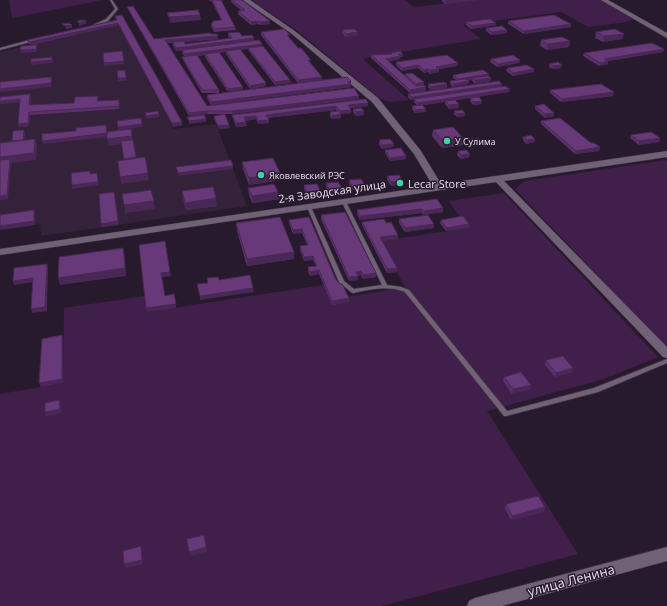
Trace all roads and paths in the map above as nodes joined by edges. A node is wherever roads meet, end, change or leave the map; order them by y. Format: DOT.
graph roads {
  1 [pos="111,0"];
  2 [pos="246,0"];
  3 [pos="604,0"];
  4 [pos="88,28"];
  5 [pos="667,36"];
  6 [pos="36,40"];
  7 [pos="0,49"];
  8 [pos="667,154"];
  9 [pos="498,179"];
  10 [pos="439,188"];
  11 [pos="344,202"];
  12 [pos="309,207"];
  13 [pos="0,252"];
  14 [pos="385,286"];
  15 [pos="667,354"];
  16 [pos="667,361"];
  17 [pos="667,554"];
  18 [pos="475,606"];
  1 -- 4 [label="lane"];
  2 -- 10 [label="street"];
  3 -- 5 [label="street"];
  6 -- 7 [label="lane"];
  8 -- 9 [label="street, 2-я Заводская улица"];
  9 -- 10 [label="street, 2-я Заводская улица"];
  9 -- 15 [label="street"];
  10 -- 11 [label="street, 2-я Заводская улица"];
  11 -- 12 [label="street, 2-я Заводская улица"];
  11 -- 14 [label="lane"];
  12 -- 13 [label="street, 2-я Заводская улица"];
  12 -- 14 [label="lane"];
  14 -- 16 [label="lane"];
  17 -- 18 [label="street, улица Ленина"];
}
